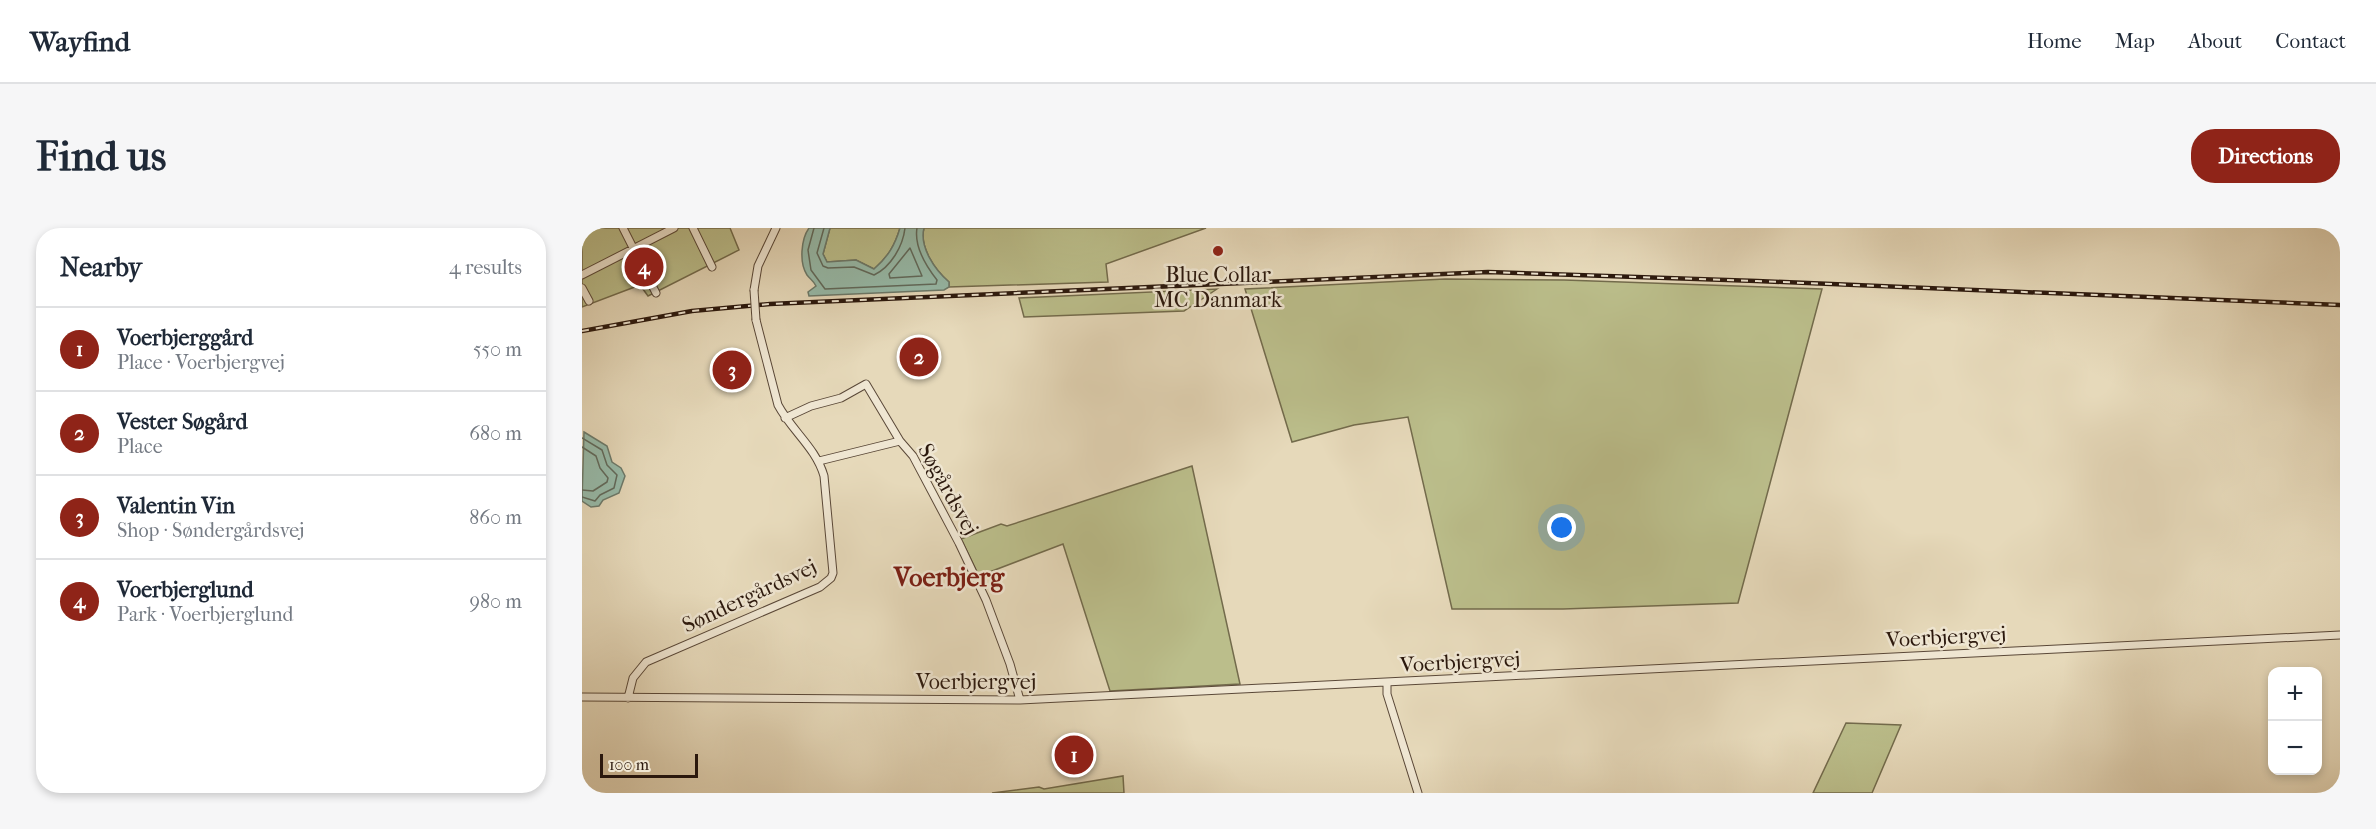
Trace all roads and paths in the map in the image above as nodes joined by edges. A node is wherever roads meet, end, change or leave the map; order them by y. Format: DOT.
graph roads {
  1 [pos="623,228"];
  2 [pos="674,228"];
  3 [pos="693,228"];
  4 [pos="777,228"];
  5 [pos="633,249"];
  6 [pos="712,267"];
  7 [pos="582,275"];
  8 [pos="582,288"];
  9 [pos="656,293"];
  10 [pos="589,301"];
  11 [pos="785,418"];
  12 [pos="900,441"];
  13 [pos="819,461"];
  14 [pos="2340,635"];
  15 [pos="1387,683"];
  16 [pos="582,697"];
  17 [pos="628,698"];
  18 [pos="1020,700"];
  19 [pos="1418,793"];
  1 -- 5 [label="street"];
  2 -- 5 [label="street"];
  3 -- 6 [label="street"];
  4 -- 11 [label="street, Søndergårdsvej, bridge"];
  5 -- 7 [label="street"];
  5 -- 9 [label="street"];
  8 -- 10 [label="street"];
  11 -- 12 [label="street, Søgårdsvej"];
  11 -- 13 [label="street, Søndergårdsvej"];
  12 -- 13 [label="street"];
  12 -- 18 [label="street, Søgårdsvej"];
  13 -- 17 [label="street, Søndergårdsvej"];
  14 -- 15 [label="street, Voerbjergvej"];
  15 -- 18 [label="street, Voerbjergvej"];
  15 -- 19 [label="street"];
  16 -- 17 [label="street, Voerbjergvej"];
  17 -- 18 [label="street, Voerbjergvej"];
}
